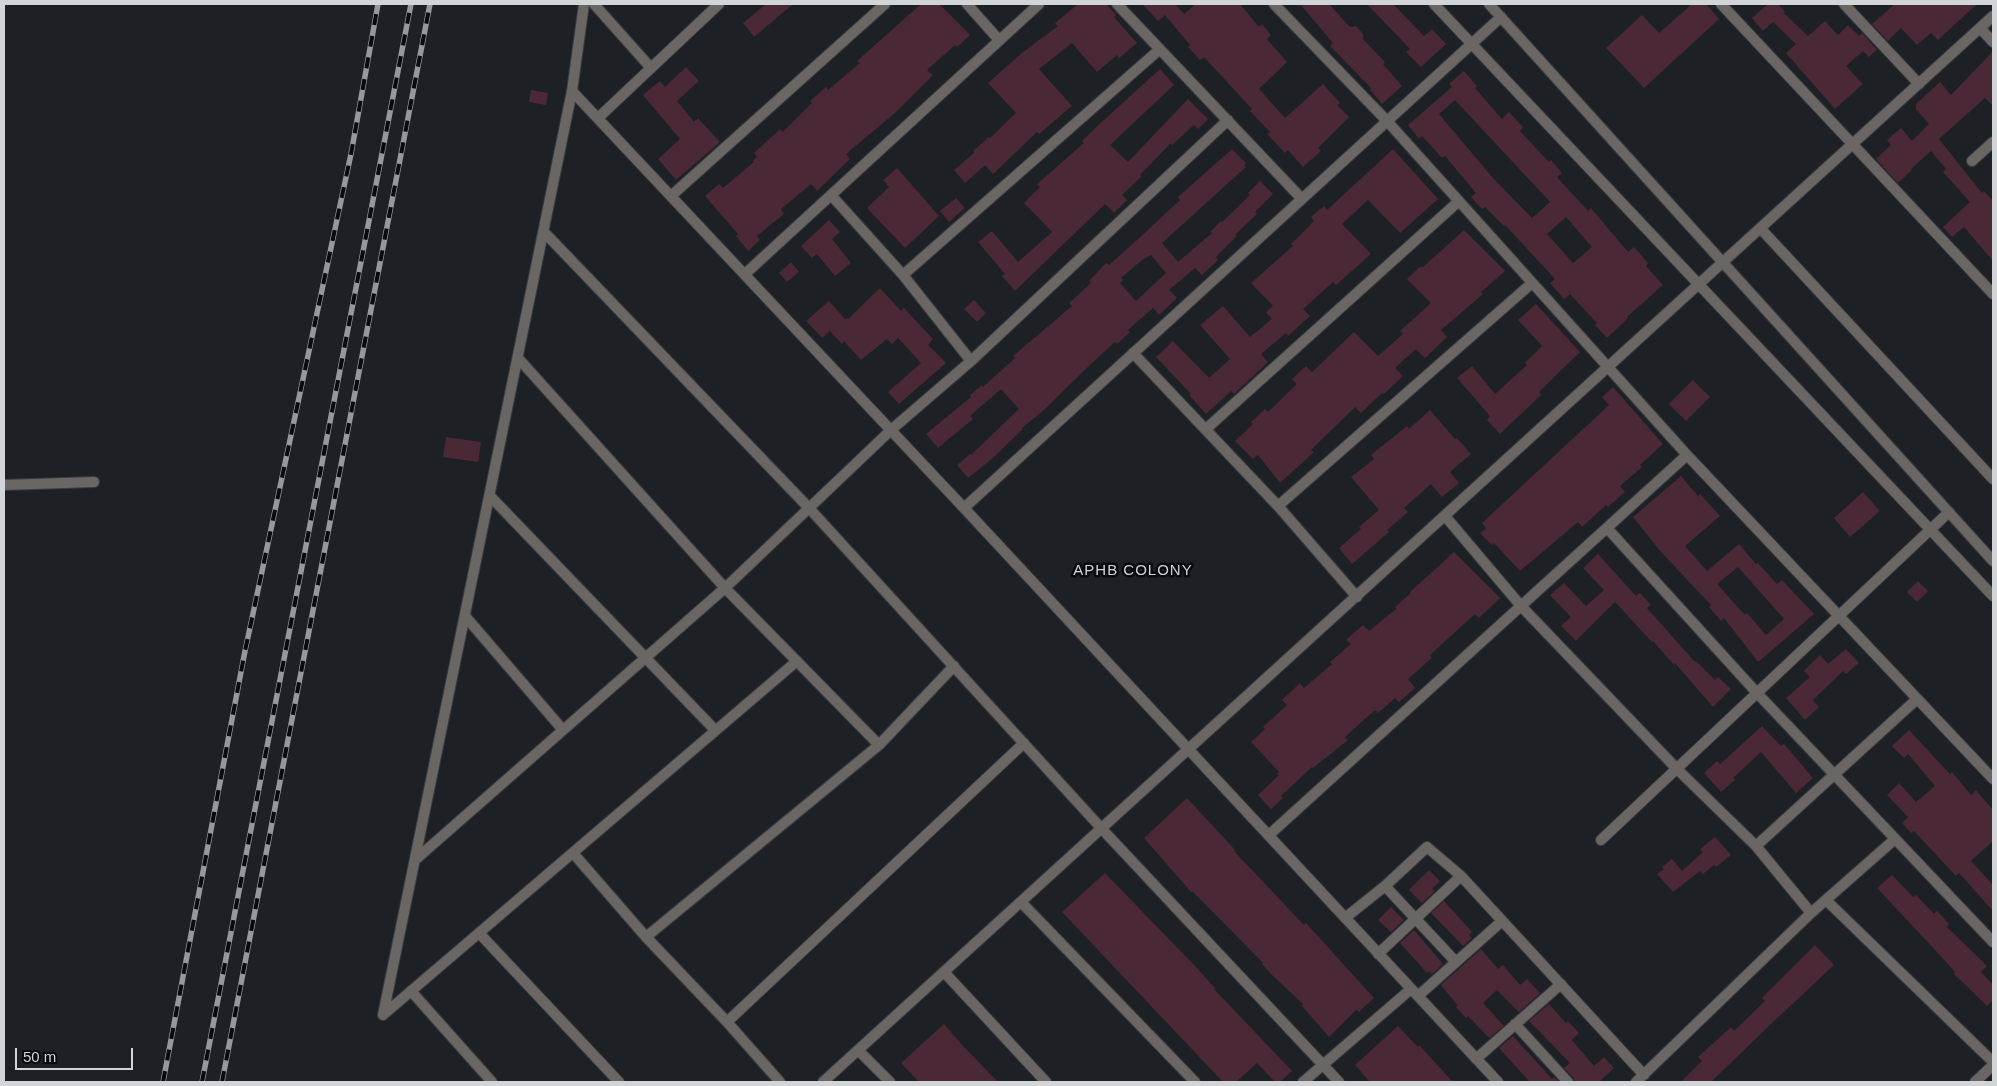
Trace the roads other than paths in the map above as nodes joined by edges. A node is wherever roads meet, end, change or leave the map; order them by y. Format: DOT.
graph roads {
  1 [pos="584,4"];
  2 [pos="594,4"];
  3 [pos="719,4"];
  4 [pos="885,4"];
  5 [pos="966,4"];
  6 [pos="1039,4"];
  7 [pos="1117,4"];
  8 [pos="1274,4"];
  9 [pos="1434,4"];
  10 [pos="1489,4"];
  11 [pos="1721,4"];
  12 [pos="1844,4"];
  13 [pos="1993,16"];
  14 [pos="1501,17"];
  15 [pos="1980,28"];
  16 [pos="999,40"];
  17 [pos="1993,42"];
  18 [pos="1471,44"];
  19 [pos="1160,49"];
  20 [pos="651,68"];
  21 [pos="1919,84"];
  22 [pos="572,91"];
  23 [pos="598,118"];
  24 [pos="1228,120"];
  25 [pos="1387,121"];
  26 [pos="1854,144"];
  27 [pos="1989,145"];
  28 [pos="1993,158"];
  29 [pos="1972,161"];
  30 [pos="831,195"];
  31 [pos="672,196"];
  32 [pos="1302,199"];
  33 [pos="1459,201"];
  34 [pos="1761,229"];
  35 [pos="544,232"];
  36 [pos="1724,263"];
  37 [pos="745,274"];
  38 [pos="904,275"];
  39 [pos="1532,283"];
  40 [pos="1700,284"];
  41 [pos="1993,294"];
  42 [pos="1133,353"];
  43 [pos="518,358"];
  44 [pos="971,362"];
  45 [pos="1608,368"];
  46 [pos="1206,429"];
  47 [pos="891,430"];
  48 [pos="1687,455"];
  49 [pos="1993,479"];
  50 [pos="94,482"];
  51 [pos="4,485"];
  52 [pos="490,496"];
  53 [pos="1278,506"];
  54 [pos="809,508"];
  55 [pos="964,508"];
  56 [pos="1949,512"];
  57 [pos="1445,516"];
  58 [pos="1607,528"];
  59 [pos="1931,529"];
  60 [pos="1993,561"];
  61 [pos="725,588"];
  62 [pos="1993,596"];
  63 [pos="1357,597"];
  64 [pos="1521,606"];
  65 [pos="465,616"];
  66 [pos="1839,616"];
  67 [pos="646,657"];
  68 [pos="797,661"];
  69 [pos="954,666"];
  70 [pos="1757,694"];
  71 [pos="1918,699"];
  72 [pos="563,730"];
  73 [pos="715,730"];
  74 [pos="1024,743"];
  75 [pos="879,745"];
  76 [pos="1189,749"];
  77 [pos="1677,769"];
  78 [pos="1834,775"];
  79 [pos="1993,779"];
  80 [pos="1102,829"];
  81 [pos="1269,835"];
  82 [pos="1895,839"];
  83 [pos="1600,840"];
  84 [pos="1756,846"];
  85 [pos="573,853"];
  86 [pos="415,860"];
  87 [pos="1462,876"];
  88 [pos="1385,886"];
  89 [pos="1826,900"];
  90 [pos="1021,902"];
  91 [pos="1811,913"];
  92 [pos="1345,918"];
  93 [pos="1415,918"];
  94 [pos="1502,921"];
  95 [pos="479,933"];
  96 [pos="646,937"];
  97 [pos="1993,942"];
  98 [pos="1378,954"];
  99 [pos="1456,962"];
  100 [pos="944,972"];
  101 [pos="1561,984"];
  102 [pos="411,991"];
  103 [pos="1414,992"];
  104 [pos="727,1022"];
  105 [pos="1515,1024"];
  106 [pos="858,1050"];
  107 [pos="1476,1059"];
  108 [pos="1322,1064"];
  109 [pos="1993,1064"];
  110 [pos="1640,1078"];
  111 [pos="492,1082"];
  112 [pos="619,1082"];
  113 [pos="780,1082"];
  114 [pos="823,1082"];
  115 [pos="890,1082"];
  116 [pos="1046,1082"];
  117 [pos="1195,1082"];
  118 [pos="1303,1082"];
  119 [pos="1339,1082"];
  120 [pos="1498,1082"];
  121 [pos="1568,1082"];
  122 [pos="1975,1082"];
  1 -- 22 [label="street"];
  2 -- 20 [label="street"];
  3 -- 20 [label="street"];
  4 -- 31 [label="street"];
  5 -- 16 [label="street"];
  6 -- 16 [label="street"];
  7 -- 19 [label="street"];
  8 -- 25 [label="street"];
  9 -- 18 [label="street"];
  10 -- 14 [label="street"];
  11 -- 26 [label="street"];
  12 -- 21 [label="street"];
  13 -- 15 [label="street"];
  14 -- 18 [label="street"];
  14 -- 36 [label="street"];
  15 -- 17 [label="street"];
  15 -- 21 [label="street"];
  16 -- 30 [label="street"];
  18 -- 25 [label="street"];
  18 -- 40 [label="street"];
  19 -- 24 [label="street"];
  19 -- 38 [label="street"];
  20 -- 23 [label="street"];
  21 -- 26 [label="street"];
  22 -- 23 [label="street"];
  22 -- 35 [label="street"];
  23 -- 31 [label="street"];
  24 -- 32 [label="street"];
  24 -- 44 [label="street"];
  25 -- 32 [label="street"];
  25 -- 33 [label="street"];
  26 -- 34 [label="street"];
  26 -- 41 [label="street"];
  27 -- 28 [label="street"];
  27 -- 29 [label="street"];
  30 -- 37 [label="street"];
  30 -- 38 [label="street"];
  31 -- 37 [label="street"];
  32 -- 42 [label="street"];
  33 -- 39 [label="street"];
  33 -- 46 [label="street"];
  34 -- 36 [label="street"];
  34 -- 49 [label="street"];
  35 -- 43 [label="street"];
  35 -- 54 [label="street"];
  36 -- 40 [label="street"];
  36 -- 56 [label="street"];
  37 -- 47 [label="street"];
  38 -- 44 [label="street"];
  39 -- 45 [label="street"];
  39 -- 53 [label="street"];
  40 -- 45 [label="street"];
  40 -- 59 [label="street"];
  42 -- 46 [label="street"];
  42 -- 55 [label="street"];
  43 -- 52 [label="street"];
  43 -- 61 [label="street"];
  44 -- 47 [label="street"];
  45 -- 48 [label="street"];
  45 -- 57 [label="street"];
  46 -- 53 [label="street"];
  47 -- 54 [label="street"];
  47 -- 55 [label="street"];
  48 -- 58 [label="street"];
  48 -- 66 [label="street"];
  50 -- 51 [label="street"];
  52 -- 65 [label="street"];
  52 -- 67 [label="street"];
  53 -- 63 [label="street"];
  54 -- 61 [label="street"];
  54 -- 69 [label="street"];
  55 -- 76 [label="street"];
  56 -- 59 [label="street"];
  56 -- 60 [label="street"];
  57 -- 63 [label="street"];
  57 -- 64 [label="street"];
  58 -- 64 [label="street"];
  58 -- 70 [label="street"];
  59 -- 62 [label="street"];
  59 -- 66 [label="street"];
  61 -- 67 [label="street"];
  61 -- 68 [label="street"];
  63 -- 76 [label="street"];
  64 -- 77 [label="street"];
  64 -- 81 [label="street"];
  65 -- 72 [label="street"];
  65 -- 86 [label="street"];
  66 -- 70 [label="street"];
  66 -- 71 [label="street"];
  67 -- 72 [label="street"];
  67 -- 73 [label="street"];
  68 -- 73 [label="street"];
  68 -- 75 [label="street"];
  69 -- 74 [label="street"];
  69 -- 75 [label="street"];
  70 -- 77 [label="street"];
  70 -- 78 [label="street"];
  71 -- 78 [label="street"];
  71 -- 79 [label="street"];
  72 -- 86 [label="street"];
  73 -- 85 [label="street"];
  74 -- 80 [label="street"];
  74 -- 104 [label="street"];
  75 -- 96 [label="street"];
  76 -- 80 [label="street"];
  76 -- 81 [label="street"];
  77 -- 83 [label="street"];
  77 -- 84 [label="street"];
  78 -- 82 [label="street"];
  78 -- 84 [label="street"];
  80 -- 90 [label="street"];
  80 -- 108 [label="street"];
  81 -- 92 [label="street"];
  82 -- 89 [label="street"];
  82 -- 97 [label="street"];
  84 -- 91 [label="street"];
  85 -- 95 [label="street"];
  85 -- 96 [label="street"];
  86 -- 102 [label="street"];
  87 -- 88 [label="street"];
  87 -- 93 [label="street"];
  87 -- 94 [label="street"];
  88 -- 92 [label="street"];
  88 -- 93 [label="street"];
  89 -- 91 [label="street"];
  89 -- 109 [label="street"];
  90 -- 100 [label="street"];
  90 -- 117 [label="street"];
  91 -- 110 [label="street"];
  92 -- 98 [label="street"];
  93 -- 98 [label="street"];
  93 -- 99 [label="street"];
  94 -- 99 [label="street"];
  94 -- 101 [label="street"];
  95 -- 102 [label="street"];
  95 -- 112 [label="street"];
  96 -- 104 [label="street"];
  98 -- 103 [label="street"];
  99 -- 103 [label="street"];
  100 -- 106 [label="street"];
  100 -- 116 [label="street"];
  101 -- 105 [label="street"];
  101 -- 110 [label="street"];
  102 -- 111 [label="street"];
  103 -- 107 [label="street"];
  103 -- 108 [label="street"];
  104 -- 113 [label="street"];
  105 -- 107 [label="street"];
  105 -- 121 [label="street"];
  106 -- 114 [label="street"];
  106 -- 115 [label="street"];
  107 -- 120 [label="street"];
  108 -- 118 [label="street"];
  108 -- 119 [label="street"];
  109 -- 122 [label="street"];
}
